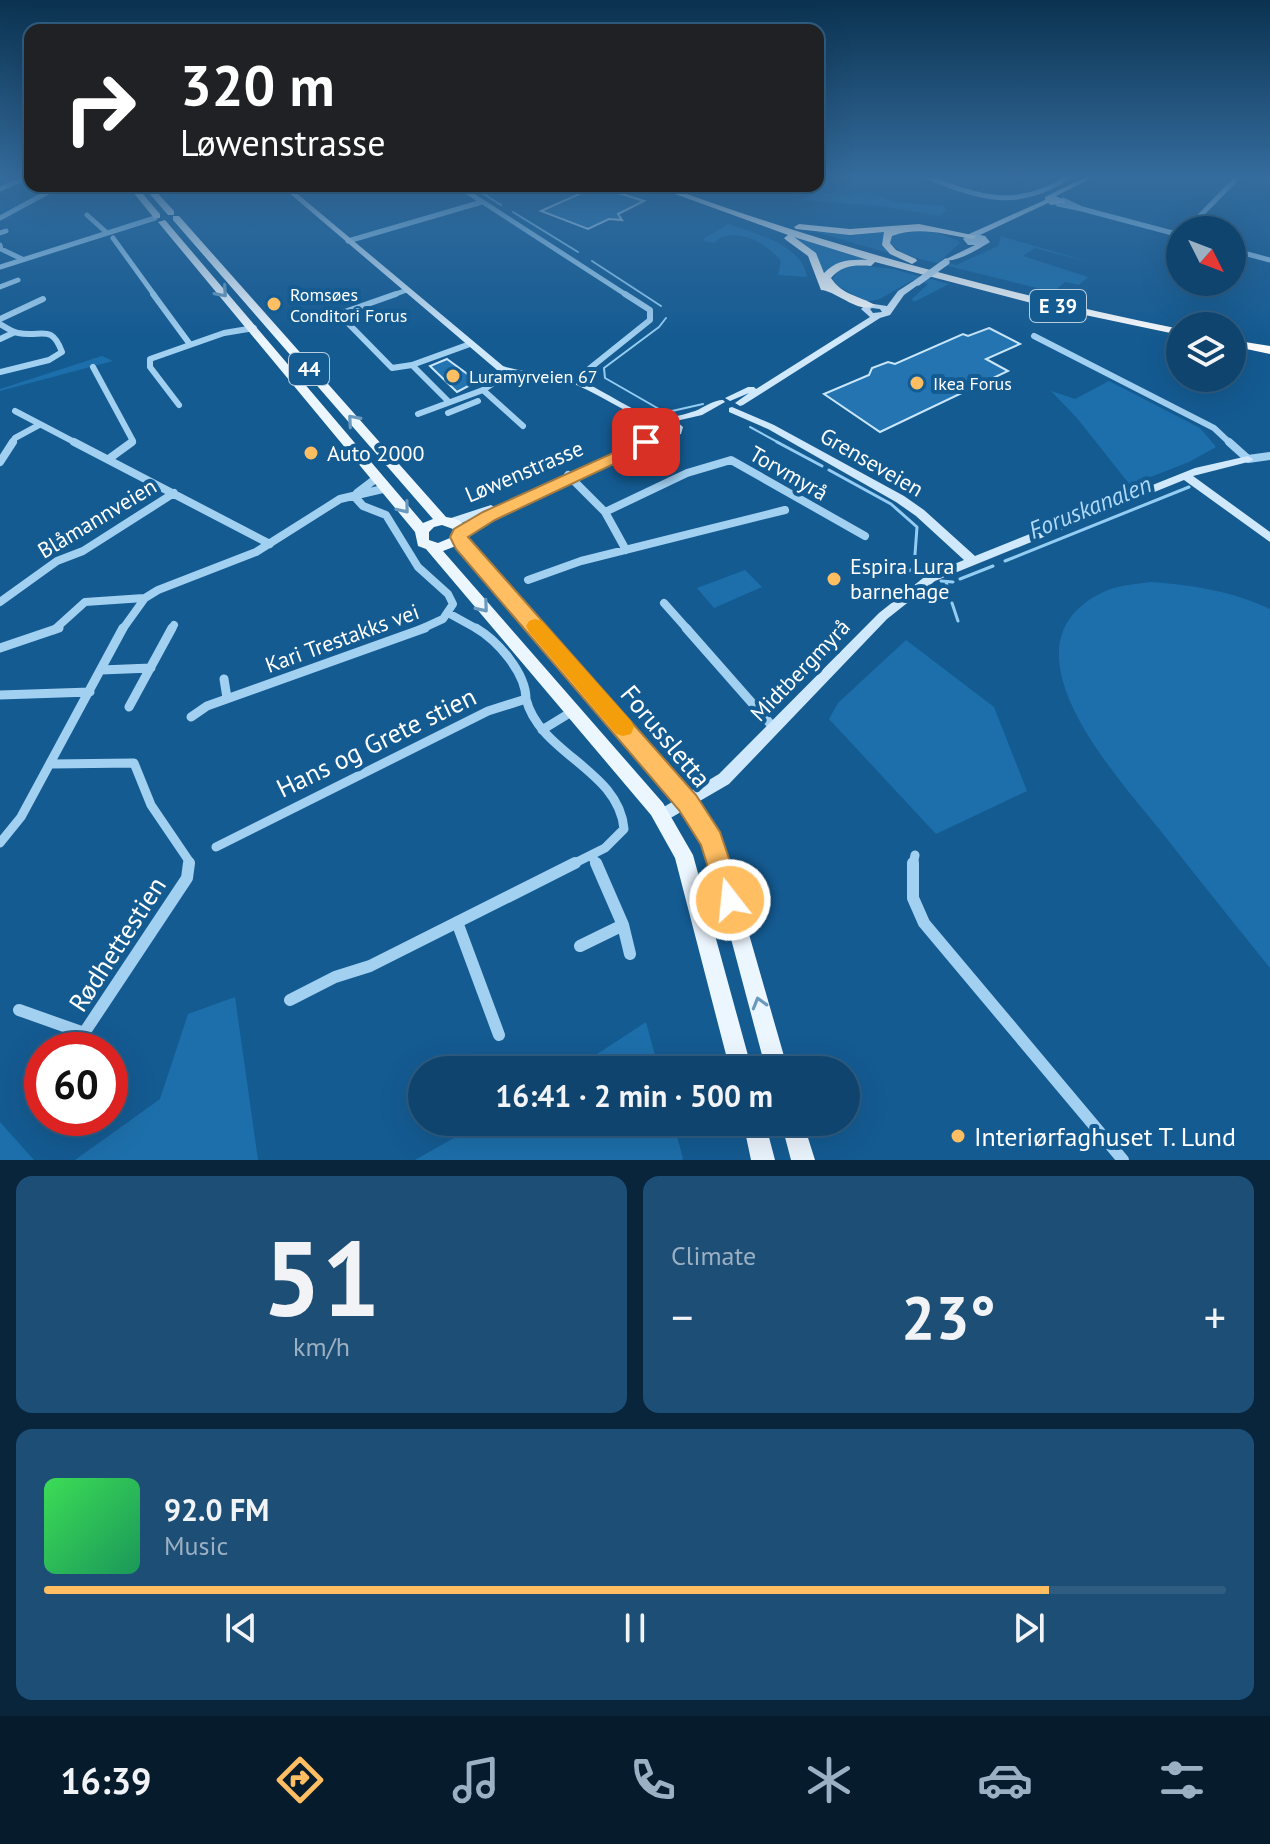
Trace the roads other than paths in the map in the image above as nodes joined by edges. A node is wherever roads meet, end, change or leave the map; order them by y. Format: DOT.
graph roads {
  1 [pos="109,231"];
  2 [pos="169,231"];
  3 [pos="188,231"];
  4 [pos="337,231"];
  5 [pos="382,231"];
  6 [pos="526,231"];
  7 [pos="775,231"];
  8 [pos="788,231"];
  9 [pos="803,231"];
  10 [pos="896,231"];
  11 [pos="940,231"];
  12 [pos="988,231"];
  13 [pos="994,231"];
  14 [pos="106,232"];
  15 [pos="113,238"];
  16 [pos="970,239"];
  17 [pos="348,241"];
  18 [pos="984,243"];
  19 [pos="0,245"];
  20 [pos="1246,254"];
  21 [pos="22,259"];
  22 [pos="1270,260"];
  23 [pos="947,261"];
  24 [pos="0,267"];
  25 [pos="915,267"];
  26 [pos="18,280"];
  27 [pos="0,287"];
  28 [pos="407,290"];
  29 [pos="901,293"];
  30 [pos="43,299"];
  31 [pos="869,308"];
  32 [pos="883,313"];
  33 [pos="0,322"];
  34 [pos="1166,323"];
  35 [pos="250,324"];
  36 [pos="1166,330"];
  37 [pos="15,332"];
  38 [pos="224,333"];
  39 [pos="1034,336"];
  40 [pos="0,339"];
  41 [pos="1246,339"];
  42 [pos="189,343"];
  43 [pos="470,344"];
  44 [pos="1270,344"];
  45 [pos="1246,346"];
  46 [pos="1270,350"];
  47 [pos="412,365"];
  48 [pos="93,367"];
  49 [pos="0,372"];
  50 [pos="510,372"];
  51 [pos="574,381"];
  52 [pos="483,390"];
  53 [pos="478,401"];
  54 [pos="449,402"];
  55 [pos="618,404"];
  56 [pos="179,405"];
  57 [pos="732,405"];
  58 [pos="15,411"];
  59 [pos="448,413"];
  60 [pos="418,414"];
  61 [pos="662,420"];
  62 [pos="39,425"];
  63 [pos="523,426"];
  64 [pos="652,429"];
  65 [pos="678,429"];
  66 [pos="666,436"];
  67 [pos="1270,456"];
  68 [pos="110,458"];
  69 [pos="1248,459"];
  70 [pos="0,462"];
  71 [pos="570,476"];
  72 [pos="1186,476"];
  73 [pos="378,477"];
  74 [pos="387,488"];
  75 [pos="174,493"];
  76 [pos="354,496"];
  77 [pos="785,510"];
  78 [pos="605,512"];
  79 [pos="453,528"];
  80 [pos="422,531"];
  81 [pos="865,536"];
  82 [pos="1270,538"];
  83 [pos="270,544"];
  84 [pos="432,548"];
  85 [pos="626,550"];
  86 [pos="972,560"];
  87 [pos="528,580"];
  88 [pos="145,598"];
  89 [pos="0,602"];
  90 [pos="664,603"];
  91 [pos="450,614"];
  92 [pos="174,625"];
  93 [pos="0,648"];
  94 [pos="151,668"];
  95 [pos="101,670"];
  96 [pos="224,679"];
  97 [pos="90,692"];
  98 [pos="0,695"];
  99 [pos="227,698"];
  100 [pos="526,699"];
  101 [pos="129,707"];
  102 [pos="574,711"];
  103 [pos="191,717"];
  104 [pos="774,728"];
  105 [pos="542,730"];
  106 [pos="51,764"];
  107 [pos="688,802"];
  108 [pos="662,816"];
  109 [pos="0,843"];
  110 [pos="216,847"];
  111 [pos="592,855"];
  112 [pos="915,855"];
  113 [pos="457,922"];
  114 [pos="623,925"];
  115 [pos="580,946"];
  116 [pos="630,954"];
  117 [pos="290,1000"];
  118 [pos="19,1010"];
  119 [pos="499,1035"];
  120 [pos="738,1056"];
  121 [pos="774,1056"];
  122 [pos="757,1136"];
  123 [pos="796,1136"];
  124 [pos="763,1160"];
  125 [pos="803,1160"];
  126 [pos="1123,1160"];
  1 -- 14 [label="street"];
  2 -- 35 [label="main road, 44, one-way"];
  79 -- 3 [label="main road, Forussletta / 44, one-way"];
  4 -- 17 [label="street"];
  5 -- 17 [label="street"];
  6 -- 51 [label="street"];
  7 -- 31 [label="highway, E 39"];
  8 -- 25 [label="highway, E 39"];
  9 -- 25 [label="highway, E 39"];
  10 -- 25 [label="highway, E 39"];
  11 -- 16 [label="highway, E 39"];
  12 -- 16 [label="street"];
  13 -- 18 [label="street"];
  14 -- 21 [label="street"];
  15 -- 42 [label="street"];
  16 -- 18 [label="street"];
  16 -- 23 [label="street"];
  17 -- 28 [label="street"];
  18 -- 23 [label="street"];
  19 -- 21 [label="street"];
  20 -- 22 [label="street"];
  21 -- 24 [label="street"];
  23 -- 29 [label="street, bridge"];
  25 -- 31 [label="highway, E 39"];
  25 -- 34 [label="highway, E 39"];
  25 -- 36 [label="highway, E 39"];
  26 -- 27 [label="street"];
  28 -- 43 [label="street"];
  28 -- 47 [label="street"];
  29 -- 31 [label="street"];
  29 -- 32 [label="street"];
  30 -- 33 [label="street"];
  31 -- 32 [label="street"];
  31 -- 57 [label="street"];
  32 -- 57 [label="street"];
  33 -- 37 [label="street"];
  35 -- 38 [label="street"];
  35 -- 38 [label="street"];
  35 -- 73 [label="main road, 44"];
  37 -- 40 [label="street"];
  37 -- 49 [label="street"];
  38 -- 42 [label="street"];
  39 -- 69 [label="street"];
  41 -- 44 [label="highway"];
  42 -- 56 [label="street"];
  43 -- 47 [label="street"];
  43 -- 50 [label="street"];
  45 -- 46 [label="highway"];
  47 -- 54 [label="street"];
  48 -- 68 [label="street"];
  50 -- 51 [label="street"];
  50 -- 52 [label="street"];
  51 -- 55 [label="street"];
  52 -- 54 [label="street"];
  52 -- 63 [label="street"];
  53 -- 59 [label="street"];
  54 -- 60 [label="street"];
  55 -- 61 [label="street"];
  55 -- 64 [label="street"];
  57 -- 61 [label="street"];
  57 -- 65 [label="street"];
  57 -- 86 [label="street, Grenseveien"];
  58 -- 62 [label="street"];
  61 -- 64 [label="street, Løwenstrasse"];
  61 -- 65 [label="street"];
  62 -- 68 [label="street"];
  62 -- 70 [label="street"];
  64 -- 66 [label="street"];
  64 -- 71 [label="street, Løwenstrasse"];
  65 -- 66 [label="street, Løwenstrasse"];
  66 -- 71 [label="street, Løwenstrasse"];
  67 -- 69 [label="street"];
  68 -- 75 [label="street"];
  69 -- 72 [label="street"];
  71 -- 78 [label="street"];
  71 -- 79 [label="street, Løwenstrasse"];
  72 -- 82 [label="street"];
  72 -- 86 [label="street"];
  73 -- 74 [label="main road, 44"];
  73 -- 76 [label="street"];
  74 -- 76 [label="street"];
  74 -- 80 [label="main road, 44, one-way"];
  75 -- 83 [label="street"];
  75 -- 89 [label="street, Blåmannveien"];
  76 -- 83 [label="street"];
  76 -- 91 [label="street, Kari Trestakks vei"];
  77 -- 85 [label="street, Torvmyrå"];
  78 -- 81 [label="street, Torvmyrå"];
  78 -- 85 [label="street"];
  79 -- 80 [label="main road"];
  79 -- 84 [label="main road"];
  79 -- 107 [label="main road, Forussletta / 44"];
  80 -- 84 [label="main road, 44"];
  83 -- 88 [label="street"];
  84 -- 102 [label="main road, 44, one-way"];
  85 -- 87 [label="street, Torvmyrå"];
  86 -- 104 [label="street, Midtbergmyrå"];
  88 -- 93 [label="street"];
  88 -- 95 [label="street"];
  90 -- 104 [label="street"];
  91 -- 99 [label="street, Kari Trestakks vei"];
  91 -- 100 [label="street"];
  92 -- 94 [label="street"];
  94 -- 95 [label="street"];
  94 -- 101 [label="street"];
  95 -- 97 [label="street"];
  96 -- 99 [label="street"];
  97 -- 98 [label="street"];
  97 -- 106 [label="street"];
  99 -- 103 [label="street, Kari Trestakks vei"];
  100 -- 105 [label="street"];
  100 -- 110 [label="street, Hans og Grete stien"];
  102 -- 105 [label="street"];
  102 -- 108 [label="main road, 44"];
  104 -- 107 [label="street, Midtbergmyrå"];
  105 -- 111 [label="street"];
  106 -- 109 [label="street"];
  106 -- 118 [label="street, Rødhettestien"];
  107 -- 108 [label="street, Midtbergmyrå"];
  121 -- 107 [label="main road, Forussletta / 44, one-way"];
  108 -- 120 [label="main road, 44"];
  111 -- 113 [label="street"];
  111 -- 114 [label="street"];
  112 -- 126 [label="street"];
  113 -- 117 [label="street"];
  113 -- 119 [label="street"];
  114 -- 115 [label="street"];
  114 -- 116 [label="street"];
  122 -- 124 [label="main road"];
  123 -- 125 [label="main road"];
}
